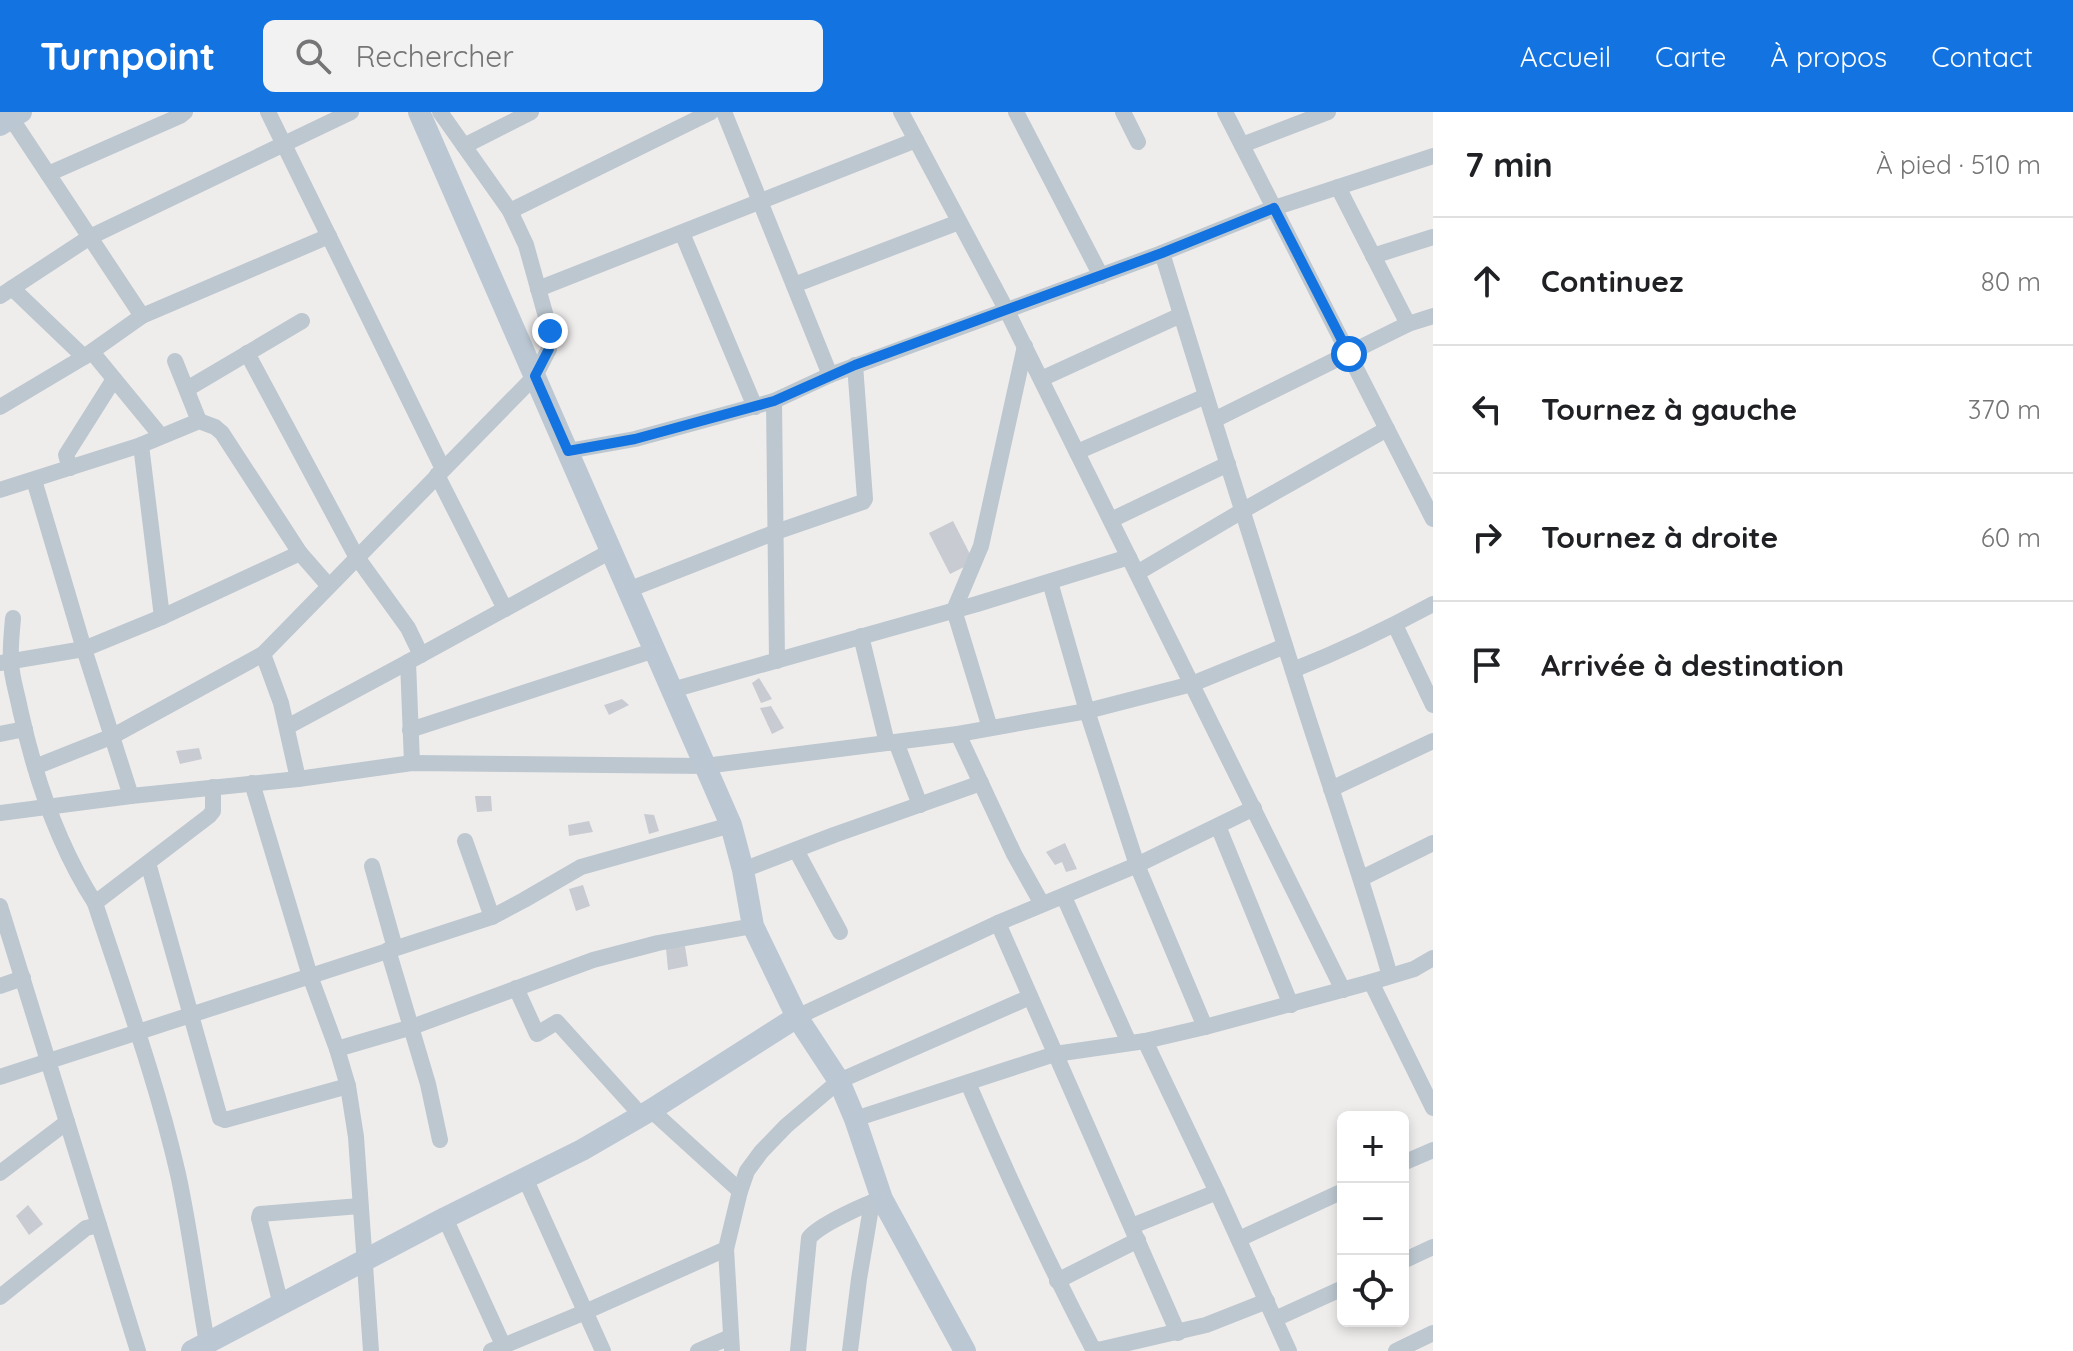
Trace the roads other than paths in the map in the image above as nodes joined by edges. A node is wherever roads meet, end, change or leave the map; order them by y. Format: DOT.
graph roads {
  1 [pos="185,112"];
  2 [pos="268,112"];
  3 [pos="351,112"];
  4 [pos="419,112"];
  5 [pos="440,112"];
  6 [pos="531,112"];
  7 [pos="711,112"];
  8 [pos="724,112"];
  9 [pos="901,112"];
  10 [pos="1016,112"];
  11 [pos="1123,112"];
  12 [pos="1225,112"];
  13 [pos="1328,112"];
  14 [pos="11,118"];
  15 [pos="916,140"];
  16 [pos="1138,142"];
  17 [pos="283,143"];
  18 [pos="1242,145"];
  19 [pos="464,146"];
  20 [pos="1433,156"];
  21 [pos="48,174"];
  22 [pos="1338,187"];
  23 [pos="761,202"];
  24 [pos="1274,208"];
  25 [pos="510,211"];
  26 [pos="959,222"];
  27 [pos="682,233"];
  28 [pos="329,236"];
  29 [pos="90,237"];
  30 [pos="1433,237"];
  31 [pos="1162,253"];
  32 [pos="1373,256"];
  33 [pos="1101,276"];
  34 [pos="794,285"];
  35 [pos="538,289"];
  36 [pos="6,292"];
  37 [pos="1006,309"];
  38 [pos="1181,315"];
  39 [pos="142,316"];
  40 [pos="1433,316"];
  41 [pos="302,321"];
  42 [pos="1408,324"];
  43 [pos="1025,346"];
  44 [pos="247,353"];
  45 [pos="1349,354"];
  46 [pos="88,355"];
  47 [pos="175,361"];
  48 [pos="855,365"];
  49 [pos="830,375"];
  50 [pos="535,376"];
  51 [pos="114,379"];
  52 [pos="1041,379"];
  53 [pos="187,389"];
  54 [pos="1206,396"];
  55 [pos="774,401"];
  56 [pos="0,407"];
  57 [pos="755,407"];
  58 [pos="1214,420"];
  59 [pos="199,421"];
  60 [pos="1387,429"];
  61 [pos="161,436"];
  62 [pos="141,445"];
  63 [pos="568,451"];
  64 [pos="1077,452"];
  65 [pos="1228,464"];
  66 [pos="70,468"];
  67 [pos="440,472"];
  68 [pos="34,480"];
  69 [pos="0,490"];
  70 [pos="1242,511"];
  71 [pos="1433,519"];
  72 [pos="1111,520"];
  73 [pos="776,532"];
  74 [pos="611,551"];
  75 [pos="300,553"];
  76 [pos="356,556"];
  77 [pos="1129,557"];
  78 [pos="1137,573"];
  79 [pos="1050,582"];
  80 [pos="328,585"];
  81 [pos="628,590"];
  82 [pos="1433,604"];
  83 [pos="505,609"];
  84 [pos="954,610"];
  85 [pos="162,617"];
  86 [pos="13,618"];
  87 [pos="1395,625"];
  88 [pos="861,636"];
  89 [pos="1285,646"];
  90 [pos="84,649"];
  91 [pos="655,650"];
  92 [pos="263,654"];
  93 [pos="415,659"];
  94 [pos="777,661"];
  95 [pos="5,663"];
  96 [pos="1293,670"];
  97 [pos="1192,684"];
  98 [pos="672,690"];
  99 [pos="1433,705"];
  100 [pos="1087,711"];
  101 [pos="287,727"];
  102 [pos="990,728"];
  103 [pos="25,729"];
  104 [pos="410,730"];
  105 [pos="0,734"];
  106 [pos="958,734"];
  107 [pos="113,736"];
  108 [pos="1433,741"];
  109 [pos="891,742"];
  110 [pos="412,763"];
  111 [pos="705,766"];
  112 [pos="35,767"];
  113 [pos="298,779"];
  114 [pos="252,783"];
  115 [pos="981,783"];
  116 [pos="213,787"];
  117 [pos="1331,789"];
  118 [pos="131,796"];
  119 [pos="920,805"];
  120 [pos="47,806"];
  121 [pos="1254,808"];
  122 [pos="0,813"];
  123 [pos="731,825"];
  124 [pos="1218,826"];
  125 [pos="465,841"];
  126 [pos="1433,843"];
  127 [pos="796,850"];
  128 [pos="148,863"];
  129 [pos="1137,865"];
  130 [pos="372,866"];
  131 [pos="743,870"];
  132 [pos="1362,878"];
  133 [pos="1064,897"];
  134 [pos="95,903"];
  135 [pos="1042,904"];
  136 [pos="0,906"];
  137 [pos="492,917"];
  138 [pos="998,923"];
  139 [pos="753,926"];
  140 [pos="840,932"];
  141 [pos="391,949"];
  142 [pos="1433,958"];
  143 [pos="310,976"];
  144 [pos="1390,976"];
  145 [pos="23,978"];
  146 [pos="1371,982"];
  147 [pos="0,986"];
  148 [pos="516,988"];
  149 [pos="1343,990"];
  150 [pos="1030,997"];
  151 [pos="1291,1005"];
  152 [pos="190,1016"];
  153 [pos="797,1017"];
  154 [pos="412,1027"];
  155 [pos="1205,1027"];
  156 [pos="137,1032"];
  157 [pos="1137,1042"];
  158 [pos="337,1049"];
  159 [pos="1055,1054"];
  160 [pos="48,1061"];
  161 [pos="0,1077"];
  162 [pos="1426,1077"];
  163 [pos="839,1081"];
  164 [pos="968,1083"];
  165 [pos="348,1086"];
  166 [pos="1433,1108"];
  167 [pos="646,1113"];
  168 [pos="855,1119"];
  169 [pos="67,1122"];
  170 [pos="440,1140"];
  171 [pos="1433,1150"];
  172 [pos="1409,1160"];
  173 [pos="0,1173"];
  174 [pos="525,1178"];
  175 [pos="740,1191"];
  176 [pos="1217,1192"];
  177 [pos="1337,1194"];
  178 [pos="877,1201"];
  179 [pos="360,1206"];
  180 [pos="445,1218"];
  181 [pos="99,1225"];
  182 [pos="1135,1233"];
  183 [pos="1239,1239"];
  184 [pos="1433,1247"];
  185 [pos="726,1249"];
  186 [pos="1409,1258"];
  187 [pos="364,1261"];
  188 [pos="1057,1281"];
  189 [pos="1337,1291"];
  190 [pos="0,1297"];
  191 [pos="1267,1301"];
  192 [pos="281,1305"];
  193 [pos="585,1312"];
  194 [pos="1275,1319"];
  195 [pos="1178,1333"];
  196 [pos="1433,1333"];
  197 [pos="200,1347"];
  198 [pos="735,1347"];
  199 [pos="497,1349"];
  200 [pos="138,1351"];
  201 [pos="371,1351"];
  202 [pos="603,1351"];
  203 [pos="698,1351"];
  204 [pos="798,1351"];
  205 [pos="850,1351"];
  206 [pos="965,1351"];
  207 [pos="1289,1351"];
  208 [pos="1396,1351"];
  1 -- 21 [label="street"];
  2 -- 17 [label="street"];
  3 -- 17 [label="street"];
  4 -- 50 [label="street"];
  5 -- 19 [label="street"];
  6 -- 19 [label="street"];
  7 -- 25 [label="street"];
  8 -- 23 [label="street"];
  9 -- 15 [label="street"];
  10 -- 33 [label="street"];
  11 -- 16 [label="street"];
  12 -- 18 [label="street"];
  13 -- 18 [label="street"];
  14 -- 21 [label="street"];
  15 -- 23 [label="street"];
  15 -- 26 [label="street"];
  17 -- 28 [label="street"];
  17 -- 29 [label="street"];
  18 -- 24 [label="street"];
  19 -- 25 [label="street"];
  20 -- 22 [label="street"];
  21 -- 29 [label="street"];
  22 -- 24 [label="street"];
  22 -- 32 [label="street"];
  23 -- 27 [label="street"];
  23 -- 34 [label="street"];
  24 -- 31 [label="street"];
  24 -- 45 [label="street"];
  25 -- 35 [label="street"];
  26 -- 34 [label="street"];
  26 -- 37 [label="street"];
  27 -- 35 [label="street"];
  27 -- 57 [label="street"];
  28 -- 39 [label="street"];
  28 -- 67 [label="street"];
  29 -- 36 [label="street"];
  29 -- 39 [label="street"];
  30 -- 32 [label="street"];
  31 -- 33 [label="street"];
  31 -- 38 [label="street"];
  32 -- 42 [label="street"];
  33 -- 37 [label="street"];
  34 -- 49 [label="street"];
  35 -- 50 [label="street"];
  36 -- 46 [label="street"];
  37 -- 43 [label="street"];
  37 -- 48 [label="street"];
  38 -- 52 [label="street"];
  38 -- 54 [label="street"];
  39 -- 46 [label="street"];
  40 -- 42 [label="street"];
  41 -- 44 [label="street"];
  42 -- 45 [label="street"];
  43 -- 52 [label="street"];
  43 -- 84 [label="street"];
  44 -- 53 [label="street"];
  44 -- 76 [label="street"];
  45 -- 58 [label="street"];
  45 -- 60 [label="street"];
  46 -- 51 [label="street"];
  46 -- 56 [label="street"];
  47 -- 53 [label="street"];
  48 -- 49 [label="street"];
  48 -- 73 [label="street"];
  49 -- 55 [label="street"];
  50 -- 63 [label="street"];
  50 -- 67 [label="street"];
  51 -- 61 [label="street"];
  51 -- 66 [label="street"];
  52 -- 64 [label="street"];
  53 -- 59 [label="street"];
  54 -- 58 [label="street"];
  54 -- 64 [label="street"];
  55 -- 57 [label="street"];
  55 -- 73 [label="street"];
  57 -- 63 [label="street"];
  58 -- 65 [label="street"];
  59 -- 61 [label="street"];
  59 -- 75 [label="street"];
  60 -- 70 [label="street"];
  60 -- 71 [label="street"];
  61 -- 62 [label="street"];
  62 -- 66 [label="street"];
  62 -- 85 [label="street"];
  63 -- 74 [label="street"];
  64 -- 72 [label="street"];
  65 -- 70 [label="street"];
  65 -- 72 [label="street"];
  66 -- 68 [label="street"];
  67 -- 76 [label="street"];
  67 -- 83 [label="street"];
  68 -- 69 [label="street"];
  68 -- 90 [label="street"];
  70 -- 78 [label="street"];
  70 -- 89 [label="street"];
  72 -- 77 [label="street"];
  73 -- 81 [label="street"];
  73 -- 94 [label="street"];
  74 -- 81 [label="street"];
  74 -- 83 [label="street"];
  75 -- 80 [label="street"];
  75 -- 85 [label="street"];
  76 -- 80 [label="street"];
  76 -- 93 [label="street"];
  77 -- 78 [label="street"];
  77 -- 79 [label="street"];
  78 -- 97 [label="street"];
  79 -- 84 [label="street"];
  79 -- 100 [label="street"];
  80 -- 92 [label="street"];
  81 -- 91 [label="street"];
  82 -- 87 [label="street"];
  83 -- 93 [label="street"];
  84 -- 88 [label="street"];
  84 -- 102 [label="street"];
  85 -- 90 [label="street"];
  86 -- 95 [label="street"];
  87 -- 96 [label="street"];
  87 -- 99 [label="street"];
  88 -- 94 [label="street"];
  88 -- 109 [label="street"];
  89 -- 96 [label="street"];
  89 -- 97 [label="street"];
  90 -- 95 [label="street"];
  90 -- 107 [label="street"];
  91 -- 98 [label="street"];
  91 -- 104 [label="street"];
  92 -- 101 [label="street"];
  92 -- 107 [label="street"];
  93 -- 101 [label="street"];
  93 -- 104 [label="street"];
  94 -- 98 [label="street"];
  95 -- 103 [label="street"];
  96 -- 117 [label="street"];
  97 -- 100 [label="street"];
  97 -- 121 [label="street"];
  98 -- 111 [label="street"];
  100 -- 102 [label="street"];
  100 -- 129 [label="street"];
  101 -- 113 [label="street"];
  102 -- 106 [label="street"];
  103 -- 105 [label="street"];
  103 -- 112 [label="street"];
  104 -- 110 [label="street"];
  106 -- 109 [label="street"];
  106 -- 115 [label="street"];
  107 -- 112 [label="street"];
  107 -- 118 [label="street"];
  108 -- 117 [label="street"];
  109 -- 111 [label="street"];
  109 -- 119 [label="street"];
  110 -- 111 [label="street"];
  110 -- 113 [label="street"];
  111 -- 123 [label="street"];
  112 -- 120 [label="street"];
  113 -- 114 [label="street"];
  114 -- 116 [label="street"];
  114 -- 143 [label="street"];
  115 -- 119 [label="street"];
  115 -- 135 [label="street"];
  116 -- 118 [label="street"];
  116 -- 128 [label="street"];
  117 -- 132 [label="street"];
  118 -- 120 [label="street"];
  119 -- 127 [label="street"];
  120 -- 122 [label="street"];
  120 -- 134 [label="street"];
  121 -- 124 [label="street"];
  121 -- 149 [label="street"];
  123 -- 131 [label="street"];
  123 -- 137 [label="street"];
  124 -- 129 [label="street"];
  124 -- 151 [label="street"];
  125 -- 137 [label="street"];
  126 -- 132 [label="street"];
  127 -- 131 [label="street"];
  127 -- 140 [label="street"];
  128 -- 134 [label="street"];
  128 -- 152 [label="street"];
  129 -- 133 [label="street"];
  129 -- 155 [label="street"];
  130 -- 141 [label="street"];
  131 -- 139 [label="street"];
  132 -- 144 [label="street"];
  133 -- 135 [label="street"];
  133 -- 157 [label="street"];
  134 -- 156 [label="street"];
  135 -- 138 [label="street"];
  136 -- 145 [label="street"];
  137 -- 141 [label="street"];
  138 -- 150 [label="street"];
  138 -- 153 [label="street"];
  139 -- 148 [label="street"];
  139 -- 153 [label="street"];
  141 -- 143 [label="street"];
  141 -- 154 [label="street"];
  142 -- 144 [label="street"];
  143 -- 152 [label="street"];
  143 -- 158 [label="street"];
  144 -- 146 [label="street"];
  145 -- 147 [label="street"];
  145 -- 160 [label="street"];
  146 -- 149 [label="street"];
  146 -- 162 [label="street"];
  148 -- 154 [label="street"];
  148 -- 167 [label="street"];
  149 -- 151 [label="street"];
  150 -- 159 [label="street"];
  150 -- 163 [label="street"];
  151 -- 155 [label="street"];
  152 -- 156 [label="street"];
  152 -- 165 [label="street"];
  153 -- 163 [label="street"];
  153 -- 167 [label="street"];
  154 -- 158 [label="street"];
  154 -- 170 [label="street"];
  155 -- 157 [label="street"];
  156 -- 160 [label="street"];
  156 -- 197 [label="street"];
  157 -- 159 [label="street"];
  157 -- 176 [label="street"];
  158 -- 165 [label="street"];
  159 -- 164 [label="street"];
  159 -- 182 [label="street"];
  160 -- 161 [label="street"];
  160 -- 169 [label="street"];
  162 -- 166 [label="street"];
  163 -- 168 [label="street"];
  163 -- 175 [label="street"];
  164 -- 168 [label="street"];
  164 -- 188 [label="street"];
  165 -- 179 [label="street"];
  167 -- 174 [label="street"];
  167 -- 175 [label="street"];
  168 -- 178 [label="street"];
  169 -- 173 [label="street"];
  169 -- 181 [label="street"];
  171 -- 172 [label="street"];
  174 -- 180 [label="street"];
  174 -- 193 [label="street"];
  175 -- 185 [label="street"];
  176 -- 182 [label="street"];
  176 -- 183 [label="street"];
  177 -- 183 [label="street"];
  178 -- 204 [label="street"];
  178 -- 205 [label="street"];
  178 -- 206 [label="street"];
  179 -- 187 [label="street"];
  179 -- 192 [label="street"];
  180 -- 187 [label="street"];
  180 -- 199 [label="street"];
  181 -- 190 [label="street"];
  181 -- 200 [label="street"];
  182 -- 188 [label="street"];
  182 -- 195 [label="street"];
  183 -- 191 [label="street"];
  184 -- 186 [label="street"];
  185 -- 193 [label="street"];
  185 -- 198 [label="street"];
  187 -- 192 [label="street"];
  187 -- 201 [label="street"];
  188 -- 195 [label="street"];
  189 -- 194 [label="street"];
  191 -- 194 [label="street"];
  191 -- 195 [label="street"];
  192 -- 197 [label="street"];
  193 -- 199 [label="street"];
  193 -- 202 [label="street"];
  194 -- 207 [label="street"];
  196 -- 208 [label="street"];
  198 -- 203 [label="street"];
}
